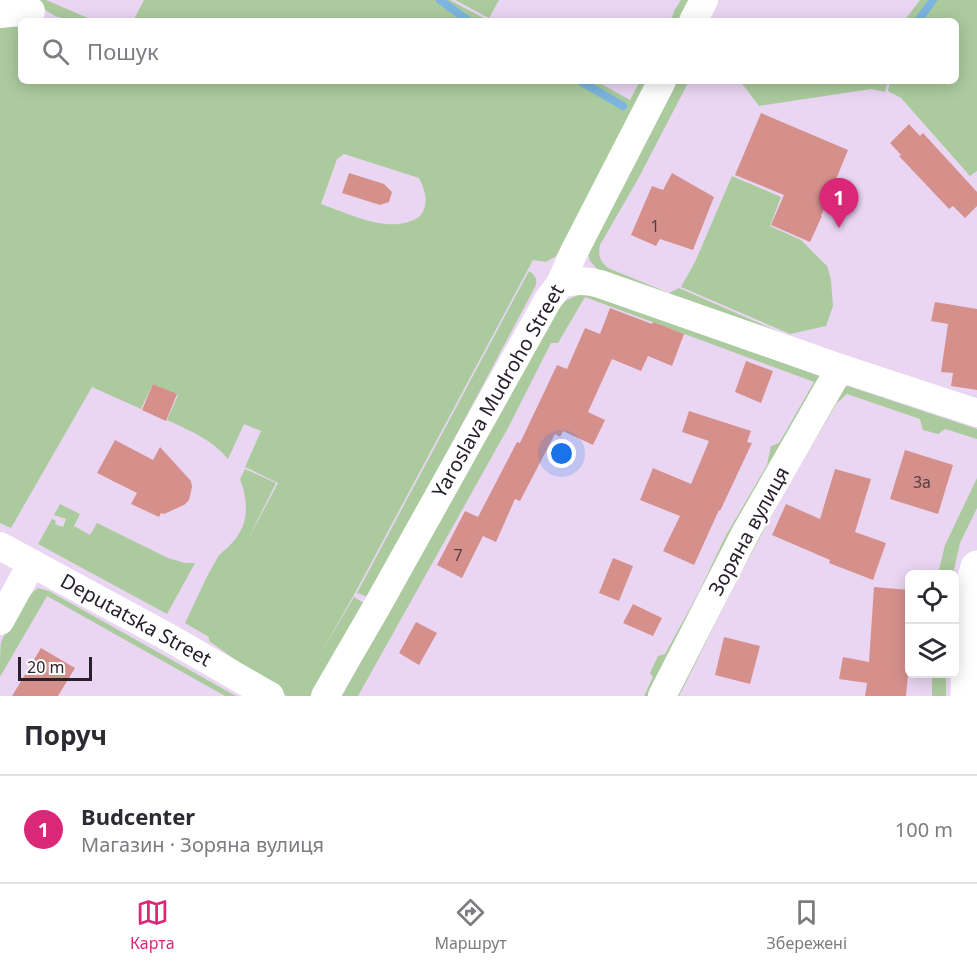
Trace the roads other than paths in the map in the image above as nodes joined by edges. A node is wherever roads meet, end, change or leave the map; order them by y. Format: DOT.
graph roads {
  1 [pos="704,0"];
  2 [pos="31,10"];
  3 [pos="0,14"];
  4 [pos="695,18"];
  5 [pos="660,84"];
  6 [pos="560,284"];
  7 [pos="840,368"];
  8 [pos="977,413"];
  9 [pos="0,546"];
  10 [pos="32,563"];
  11 [pos="977,567"];
  12 [pos="0,621"];
  13 [pos="270,696"];
  14 [pos="325,696"];
  15 [pos="662,696"];
  16 [pos="967,696"];
  1 -- 4 [label="street"];
  2 -- 3 [label="street"];
  5 -- 6 [label="street, Yaroslava Mudroho Street"];
  6 -- 7 [label="street"];
  6 -- 14 [label="street, Yaroslava Mudroho Street"];
  7 -- 8 [label="street"];
  7 -- 15 [label="street, Зоряна вулиця"];
  9 -- 10 [label="street, Deputatska Street"];
  10 -- 12 [label="street"];
  10 -- 13 [label="street, Deputatska Street"];
  11 -- 16 [label="street"];
}
